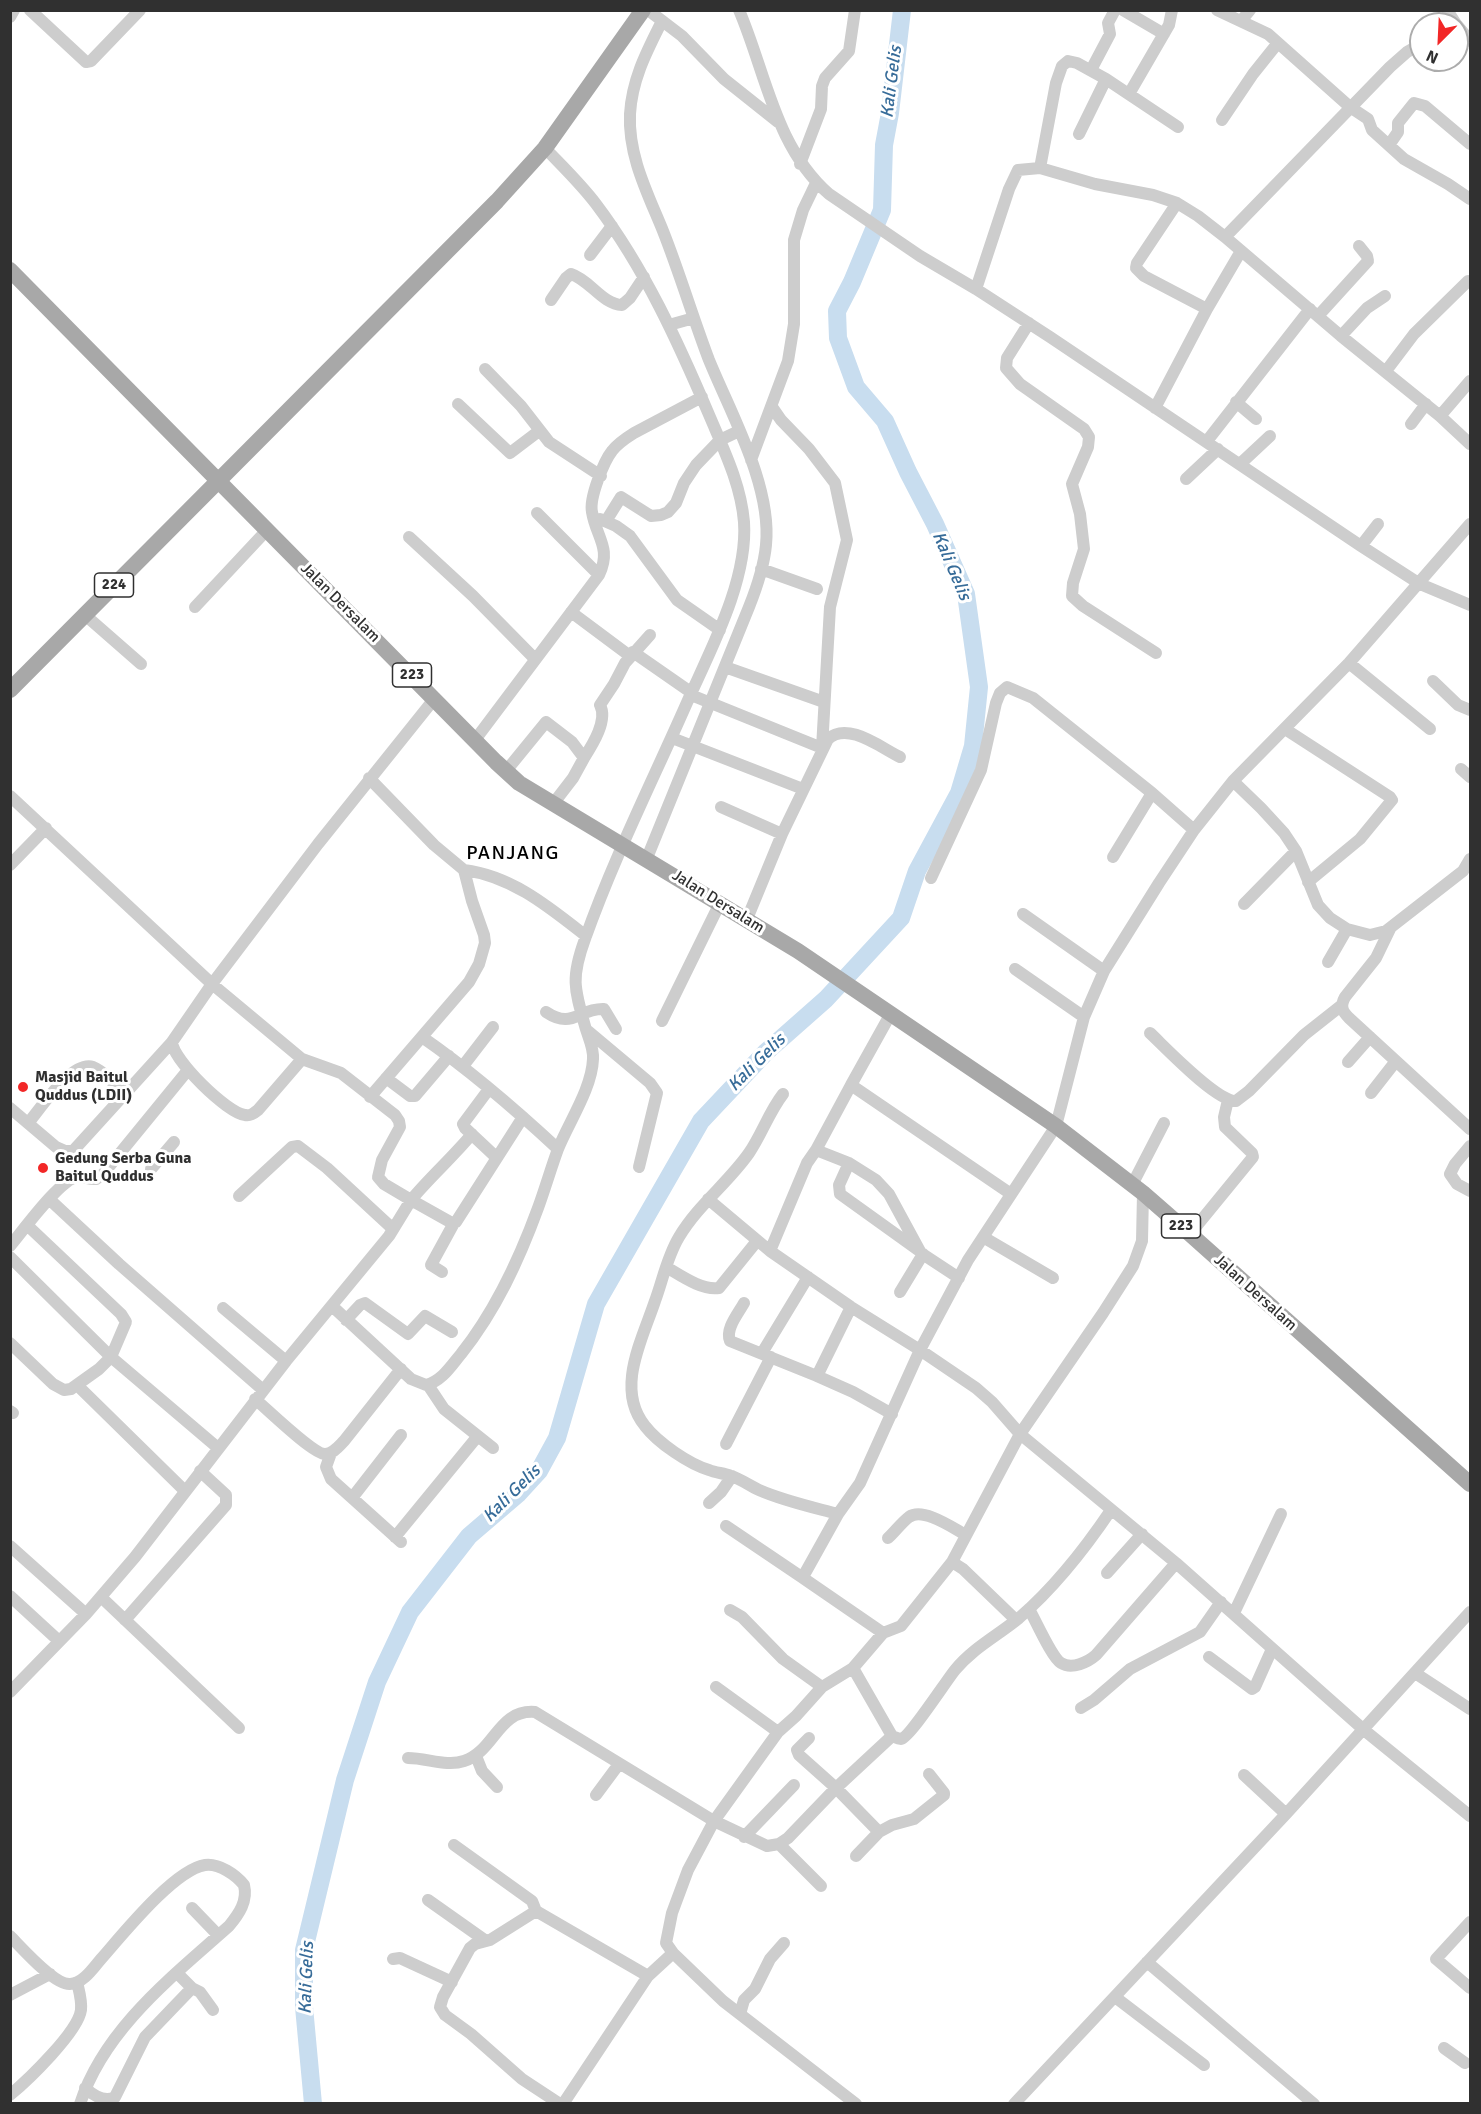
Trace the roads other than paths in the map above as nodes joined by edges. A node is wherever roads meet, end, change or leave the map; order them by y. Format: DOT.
graph roads {
  1 [pos="14,10"];
  2 [pos="30,10"];
  3 [pos="140,10"];
  4 [pos="644,10"];
  5 [pos="648,10"];
  6 [pos="739,10"];
  7 [pos="855,10"];
  8 [pos="1115,10"];
  9 [pos="1123,10"];
  10 [pos="1172,10"];
  11 [pos="1217,10"];
  12 [pos="1250,10"];
  13 [pos="10,17"];
  14 [pos="662,21"];
  15 [pos="1241,21"];
  16 [pos="1164,34"];
  17 [pos="1277,44"];
  18 [pos="1409,51"];
  19 [pos="1091,70"];
  20 [pos="1106,79"];
  21 [pos="1129,94"];
  22 [pos="1350,107"];
  23 [pos="1222,120"];
  24 [pos="779,123"];
  25 [pos="1178,127"];
  26 [pos="1079,134"];
  27 [pos="1470,144"];
  28 [pos="1389,145"];
  29 [pos="545,148"];
  30 [pos="800,164"];
  31 [pos="1040,168"];
  32 [pos="816,183"];
  33 [pos="1470,199"];
  34 [pos="1177,203"];
  35 [pos="612,226"];
  36 [pos="1225,237"];
  37 [pos="1359,246"];
  38 [pos="1241,251"];
  39 [pos="590,255"];
  40 [pos="10,270"];
  41 [pos="644,276"];
  42 [pos="1469,281"];
  43 [pos="976,288"];
  44 [pos="1385,296"];
  45 [pos="551,300"];
  46 [pos="1207,309"];
  47 [pos="1314,313"];
  48 [pos="689,319"];
  49 [pos="1029,323"];
  50 [pos="669,325"];
  51 [pos="1341,336"];
  52 [pos="485,369"];
  53 [pos="1386,371"];
  54 [pos="1470,381"];
  55 [pos="702,397"];
  56 [pos="1236,402"];
  57 [pos="458,404"];
  58 [pos="1426,404"];
  59 [pos="772,407"];
  60 [pos="1155,408"];
  61 [pos="1440,416"];
  62 [pos="1256,418"];
  63 [pos="1411,424"];
  64 [pos="539,431"];
  65 [pos="737,432"];
  66 [pos="1270,436"];
  67 [pos="721,440"];
  68 [pos="1207,441"];
  69 [pos="1470,444"];
  70 [pos="1218,448"];
  71 [pos="751,460"];
  72 [pos="1240,464"];
  73 [pos="601,476"];
  74 [pos="1186,479"];
  75 [pos="217,480"];
  76 [pos="537,513"];
  77 [pos="593,515"];
  78 [pos="606,521"];
  79 [pos="1378,524"];
  80 [pos="1470,525"];
  81 [pos="267,530"];
  82 [pos="409,537"];
  83 [pos="1360,546"];
  84 [pos="739,566"];
  85 [pos="761,571"];
  86 [pos="598,575"];
  87 [pos="1420,584"];
  88 [pos="817,589"];
  89 [pos="1470,605"];
  90 [pos="195,607"];
  91 [pos="571,612"];
  92 [pos="85,615"];
  93 [pos="720,630"];
  94 [pos="650,635"];
  95 [pos="1156,652"];
  96 [pos="632,654"];
  97 [pos="535,658"];
  98 [pos="1349,663"];
  99 [pos="141,664"];
  100 [pos="725,667"];
  101 [pos="1433,681"];
  102 [pos="10,690"];
  103 [pos="691,694"];
  104 [pos="435,698"];
  105 [pos="824,702"];
  106 [pos="710,704"];
  107 [pos="1470,710"];
  108 [pos="1285,729"];
  109 [pos="1430,729"];
  110 [pos="475,740"];
  111 [pos="683,742"];
  112 [pos="822,748"];
  113 [pos="900,757"];
  114 [pos="584,758"];
  115 [pos="506,771"];
  116 [pos="369,778"];
  117 [pos="1233,781"];
  118 [pos="803,789"];
  119 [pos="1152,793"];
  120 [pos="10,796"];
  121 [pos="553,804"];
  122 [pos="722,807"];
  123 [pos="46,828"];
  124 [pos="1194,830"];
  125 [pos="782,834"];
  126 [pos="623,845"];
  127 [pos="1296,851"];
  128 [pos="645,857"];
  129 [pos="1113,857"];
  130 [pos="1470,859"];
  131 [pos="10,865"];
  132 [pos="464,870"];
  133 [pos="931,878"];
  134 [pos="1308,882"];
  135 [pos="720,903"];
  136 [pos="1244,904"];
  137 [pos="1023,914"];
  138 [pos="747,920"];
  139 [pos="1391,927"];
  140 [pos="1347,929"];
  141 [pos="586,936"];
  142 [pos="1328,962"];
  143 [pos="1015,969"];
  144 [pos="1104,971"];
  145 [pos="212,984"];
  146 [pos="1342,1005"];
  147 [pos="546,1012"];
  148 [pos="582,1013"];
  149 [pos="890,1015"];
  150 [pos="1084,1017"];
  151 [pos="662,1021"];
  152 [pos="493,1027"];
  153 [pos="616,1029"];
  154 [pos="587,1030"];
  155 [pos="1150,1033"];
  156 [pos="422,1037"];
  157 [pos="1371,1037"];
  158 [pos="172,1042"];
  159 [pos="449,1056"];
  160 [pos="302,1059"];
  161 [pos="1396,1060"];
  162 [pos="1347,1062"];
  163 [pos="463,1066"];
  164 [pos="188,1070"];
  165 [pos="386,1078"];
  166 [pos="851,1085"];
  167 [pos="489,1089"];
  168 [pos="1371,1093"];
  169 [pos="783,1094"];
  170 [pos="125,1095"];
  171 [pos="370,1096"];
  172 [pos="1228,1100"];
  173 [pos="10,1108"];
  174 [pos="523,1117"];
  175 [pos="29,1122"];
  176 [pos="1164,1123"];
  177 [pos="1056,1126"];
  178 [pos="1470,1129"];
  179 [pos="472,1134"];
  180 [pos="174,1142"];
  181 [pos="1470,1146"];
  182 [pos="558,1149"];
  183 [pos="816,1150"];
  184 [pos="497,1158"];
  185 [pos="849,1162"];
  186 [pos="639,1167"];
  187 [pos="151,1169"];
  188 [pos="1137,1189"];
  189 [pos="1470,1191"];
  190 [pos="1011,1194"];
  191 [pos="239,1196"];
  192 [pos="49,1199"];
  193 [pos="708,1199"];
  194 [pos="411,1200"];
  195 [pos="454,1223"];
  196 [pos="28,1226"];
  197 [pos="393,1229"];
  198 [pos="1190,1234"];
  199 [pos="983,1237"];
  200 [pos="757,1241"];
  201 [pos="10,1246"];
  202 [pos="770,1251"];
  203 [pos="922,1253"];
  204 [pos="10,1257"];
  205 [pos="666,1267"];
  206 [pos="442,1272"];
  207 [pos="808,1277"];
  208 [pos="959,1278"];
  209 [pos="1053,1278"];
  210 [pos="900,1292"];
  211 [pos="744,1303"];
  212 [pos="332,1306"];
  213 [pos="851,1307"];
  214 [pos="224,1308"];
  215 [pos="346,1320"];
  216 [pos="452,1332"];
  217 [pos="10,1343"];
  218 [pos="920,1350"];
  219 [pos="766,1355"];
  220 [pos="111,1357"];
  221 [pos="286,1361"];
  222 [pos="401,1369"];
  223 [pos="817,1376"];
  224 [pos="428,1384"];
  225 [pos="78,1386"];
  226 [pos="259,1395"];
  227 [pos="892,1414"];
  228 [pos="1020,1434"];
  229 [pos="401,1435"];
  230 [pos="477,1437"];
  231 [pos="726,1444"];
  232 [pos="493,1448"];
  233 [pos="218,1449"];
  234 [pos="331,1453"];
  235 [pos="200,1471"];
  236 [pos="732,1476"];
  237 [pos="1470,1484"];
  238 [pos="185,1491"];
  239 [pos="352,1498"];
  240 [pos="709,1503"];
  241 [pos="1111,1510"];
  242 [pos="838,1514"];
  243 [pos="1281,1514"];
  244 [pos="726,1526"];
  245 [pos="1143,1534"];
  246 [pos="966,1535"];
  247 [pos="888,1538"];
  248 [pos="10,1546"];
  249 [pos="952,1562"];
  250 [pos="1176,1563"];
  251 [pos="1107,1573"];
  252 [pos="803,1578"];
  253 [pos="10,1596"];
  254 [pos="101,1597"];
  255 [pos="1221,1602"];
  256 [pos="1029,1609"];
  257 [pos="730,1610"];
  258 [pos="1470,1612"];
  259 [pos="1233,1613"];
  260 [pos="86,1614"];
  261 [pos="125,1620"];
  262 [pos="1016,1620"];
  263 [pos="883,1634"];
  264 [pos="59,1641"];
  265 [pos="1272,1649"];
  266 [pos="1209,1657"];
  267 [pos="853,1668"];
  268 [pos="1415,1673"];
  269 [pos="716,1687"];
  270 [pos="822,1687"];
  271 [pos="10,1692"];
  272 [pos="1081,1708"];
  273 [pos="1470,1709"];
  274 [pos="239,1728"];
  275 [pos="1364,1730"];
  276 [pos="778,1732"];
  277 [pos="892,1736"];
  278 [pos="808,1738"];
  279 [pos="476,1756"];
  280 [pos="408,1758"];
  281 [pos="619,1764"];
  282 [pos="929,1774"];
  283 [pos="1244,1775"];
  284 [pos="794,1785"];
  285 [pos="497,1787"];
  286 [pos="836,1788"];
  287 [pos="596,1796"];
  288 [pos="1286,1814"];
  289 [pos="1470,1816"];
  290 [pos="714,1821"];
  291 [pos="879,1832"];
  292 [pos="744,1837"];
  293 [pos="779,1844"];
  294 [pos="454,1845"];
  295 [pos="856,1856"];
  296 [pos="821,1886"];
  297 [pos="428,1900"];
  298 [pos="192,1908"];
  299 [pos="536,1911"];
  300 [pos="1470,1922"];
  301 [pos="218,1935"];
  302 [pos="10,1936"];
  303 [pos="486,1941"];
  304 [pos="784,1943"];
  305 [pos="673,1953"];
  306 [pos="393,1959"];
  307 [pos="1147,1962"];
  308 [pos="177,1973"];
  309 [pos="51,1974"];
  310 [pos="648,1976"];
  311 [pos="76,1982"];
  312 [pos="452,1982"];
  313 [pos="192,1988"];
  314 [pos="1470,1988"];
  315 [pos="10,1995"];
  316 [pos="1114,1997"];
  317 [pos="213,2010"];
  318 [pos="740,2014"];
  319 [pos="1444,2048"];
  320 [pos="1467,2061"];
  321 [pos="1204,2065"];
  322 [pos="85,2088"];
  323 [pos="10,2096"];
  324 [pos="80,2103"];
  325 [pos="561,2103"];
  326 [pos="855,2103"];
  327 [pos="1014,2103"];
  328 [pos="1314,2103"];
  1 -- 13 [label="street"];
  2 -- 3 [label="street"];
  4 -- 29 [label="main road"];
  5 -- 14 [label="street"];
  6 -- 24 [label="street"];
  7 -- 30 [label="street"];
  8 -- 19 [label="street"];
  9 -- 16 [label="street"];
  10 -- 16 [label="street"];
  11 -- 15 [label="street"];
  12 -- 15 [label="street"];
  14 -- 24 [label="street"];
  14 -- 48 [label="street"];
  15 -- 17 [label="street"];
  16 -- 21 [label="street"];
  17 -- 22 [label="street"];
  17 -- 23 [label="street"];
  18 -- 22 [label="street"];
  19 -- 20 [label="street"];
  19 -- 31 [label="street"];
  20 -- 21 [label="street"];
  20 -- 26 [label="street"];
  21 -- 25 [label="street"];
  22 -- 28 [label="street"];
  22 -- 36 [label="street"];
  24 -- 30 [label="street"];
  27 -- 28 [label="street"];
  28 -- 33 [label="street"];
  29 -- 35 [label="street"];
  29 -- 75 [label="main road"];
  30 -- 32 [label="street"];
  31 -- 34 [label="street"];
  31 -- 43 [label="street"];
  32 -- 43 [label="street"];
  32 -- 59 [label="street"];
  34 -- 36 [label="street"];
  34 -- 46 [label="street"];
  35 -- 39 [label="street"];
  35 -- 41 [label="street"];
  36 -- 38 [label="street"];
  37 -- 47 [label="street"];
  38 -- 46 [label="street"];
  38 -- 47 [label="street"];
  40 -- 75 [label="main road, Jalan Dersalam"];
  41 -- 45 [label="street"];
  41 -- 50 [label="street"];
  42 -- 53 [label="street"];
  43 -- 49 [label="street"];
  44 -- 51 [label="street"];
  46 -- 60 [label="street"];
  47 -- 51 [label="street"];
  47 -- 56 [label="street"];
  48 -- 50 [label="street"];
  48 -- 65 [label="street"];
  49 -- 60 [label="street"];
  49 -- 95 [label="street"];
  50 -- 55 [label="street"];
  51 -- 53 [label="street"];
  52 -- 64 [label="street"];
  53 -- 58 [label="street"];
  54 -- 61 [label="street"];
  55 -- 67 [label="street"];
  55 -- 73 [label="street"];
  56 -- 62 [label="street"];
  56 -- 68 [label="street"];
  57 -- 64 [label="street"];
  58 -- 61 [label="street"];
  58 -- 63 [label="street"];
  59 -- 71 [label="street"];
  59 -- 105 [label="street"];
  60 -- 68 [label="street"];
  61 -- 69 [label="street"];
  64 -- 73 [label="street"];
  65 -- 67 [label="street"];
  65 -- 71 [label="street"];
  66 -- 72 [label="street"];
  67 -- 78 [label="street"];
  67 -- 84 [label="street"];
  68 -- 70 [label="street"];
  70 -- 72 [label="street"];
  70 -- 74 [label="street"];
  71 -- 85 [label="street"];
  72 -- 83 [label="street"];
  73 -- 77 [label="street"];
  75 -- 81 [label="main road, Jalan Dersalam / 223"];
  75 -- 92 [label="main road, 224"];
  76 -- 86 [label="street"];
  77 -- 78 [label="street"];
  77 -- 86 [label="street"];
  78 -- 93 [label="street"];
  79 -- 83 [label="street"];
  80 -- 87 [label="street"];
  81 -- 90 [label="street"];
  81 -- 104 [label="main road, Jalan Dersalam / 223"];
  82 -- 97 [label="street"];
  83 -- 87 [label="street"];
  84 -- 85 [label="street"];
  84 -- 93 [label="street"];
  85 -- 88 [label="street"];
  85 -- 100 [label="street"];
  86 -- 91 [label="street"];
  87 -- 89 [label="street"];
  87 -- 98 [label="street"];
  91 -- 96 [label="street"];
  91 -- 97 [label="street"];
  92 -- 99 [label="street"];
  92 -- 102 [label="main road, 224"];
  93 -- 103 [label="street"];
  94 -- 96 [label="street"];
  96 -- 103 [label="street"];
  96 -- 114 [label="street"];
  97 -- 110 [label="street"];
  98 -- 108 [label="street"];
  98 -- 109 [label="street"];
  100 -- 105 [label="street"];
  100 -- 106 [label="street"];
  101 -- 107 [label="street"];
  103 -- 106 [label="street"];
  103 -- 111 [label="street"];
  104 -- 110 [label="main road, Jalan Dersalam / 223"];
  104 -- 116 [label="street"];
  105 -- 112 [label="street"];
  106 -- 111 [label="street"];
  106 -- 112 [label="street"];
  108 -- 117 [label="street"];
  108 -- 134 [label="street"];
  110 -- 115 [label="main road, Jalan Dersalam / 223"];
  111 -- 118 [label="street"];
  111 -- 126 [label="street"];
  111 -- 128 [label="street"];
  112 -- 113 [label="street"];
  112 -- 118 [label="street"];
  114 -- 115 [label="street"];
  114 -- 121 [label="street"];
  115 -- 121 [label="main road, Jalan Dersalam / 223"];
  116 -- 132 [label="street"];
  116 -- 145 [label="street"];
  117 -- 124 [label="street"];
  117 -- 127 [label="street"];
  118 -- 125 [label="street"];
  119 -- 124 [label="street"];
  119 -- 129 [label="street"];
  119 -- 133 [label="street"];
  120 -- 123 [label="street"];
  121 -- 126 [label="main road, Jalan Dersalam / 223"];
  122 -- 125 [label="street"];
  123 -- 131 [label="street"];
  123 -- 145 [label="street"];
  124 -- 144 [label="street"];
  125 -- 138 [label="street"];
  126 -- 128 [label="main road, Jalan Dersalam / 223"];
  126 -- 141 [label="street"];
  127 -- 134 [label="street"];
  127 -- 136 [label="street"];
  128 -- 135 [label="main road, Jalan Dersalam / 223"];
  130 -- 139 [label="street"];
  132 -- 141 [label="street"];
  132 -- 156 [label="street"];
  134 -- 140 [label="street"];
  135 -- 138 [label="main road, Jalan Dersalam / 223"];
  135 -- 151 [label="street"];
  137 -- 144 [label="street"];
  138 -- 149 [label="main road, Jalan Dersalam / 223"];
  139 -- 140 [label="street"];
  139 -- 146 [label="street"];
  140 -- 142 [label="street"];
  141 -- 148 [label="street"];
  143 -- 150 [label="street"];
  144 -- 150 [label="street"];
  145 -- 158 [label="street"];
  145 -- 160 [label="street"];
  146 -- 157 [label="street"];
  146 -- 172 [label="street"];
  147 -- 148 [label="street"];
  148 -- 153 [label="street"];
  148 -- 154 [label="street"];
  149 -- 166 [label="street"];
  149 -- 177 [label="main road, Jalan Dersalam / 223"];
  150 -- 177 [label="street"];
  152 -- 163 [label="street"];
  154 -- 182 [label="street"];
  154 -- 186 [label="street"];
  155 -- 172 [label="street"];
  156 -- 159 [label="street"];
  156 -- 165 [label="street"];
  157 -- 161 [label="street"];
  157 -- 162 [label="street"];
  158 -- 164 [label="street"];
  158 -- 170 [label="street"];
  159 -- 163 [label="street"];
  159 -- 165 [label="street"];
  160 -- 164 [label="street"];
  160 -- 171 [label="street"];
  161 -- 168 [label="street"];
  161 -- 178 [label="street"];
  163 -- 167 [label="street"];
  164 -- 192 [label="street"];
  165 -- 171 [label="street"];
  166 -- 183 [label="street"];
  166 -- 190 [label="street"];
  167 -- 174 [label="street"];
  167 -- 179 [label="street"];
  169 -- 193 [label="street"];
  170 -- 175 [label="street"];
  170 -- 175 [label="street"];
  171 -- 194 [label="street"];
  172 -- 198 [label="street"];
  173 -- 175 [label="street"];
  174 -- 182 [label="street"];
  174 -- 184 [label="street"];
  176 -- 188 [label="street"];
  177 -- 188 [label="main road, Jalan Dersalam / 223"];
  177 -- 190 [label="street"];
  179 -- 184 [label="street"];
  179 -- 194 [label="street"];
  180 -- 187 [label="street"];
  181 -- 189 [label="street"];
  182 -- 224 [label="street"];
  183 -- 185 [label="street"];
  183 -- 202 [label="street"];
  184 -- 195 [label="street"];
  185 -- 203 [label="street"];
  185 -- 203 [label="street"];
  188 -- 198 [label="main road, Jalan Dersalam / 223"];
  188 -- 228 [label="street"];
  190 -- 199 [label="street"];
  191 -- 197 [label="street"];
  192 -- 196 [label="street"];
  192 -- 226 [label="street"];
  193 -- 200 [label="street"];
  193 -- 205 [label="street"];
  194 -- 195 [label="street"];
  194 -- 197 [label="street"];
  195 -- 206 [label="street"];
  196 -- 201 [label="street"];
  196 -- 220 [label="street"];
  197 -- 212 [label="street"];
  198 -- 237 [label="main road, Jalan Dersalam / 223"];
  199 -- 208 [label="street"];
  199 -- 209 [label="street"];
  200 -- 202 [label="street"];
  200 -- 205 [label="street"];
  202 -- 207 [label="street"];
  203 -- 208 [label="street"];
  203 -- 210 [label="street"];
  204 -- 220 [label="street"];
  205 -- 236 [label="street"];
  207 -- 213 [label="street"];
  207 -- 219 [label="street"];
  208 -- 218 [label="street"];
  211 -- 219 [label="street"];
  212 -- 215 [label="street"];
  212 -- 221 [label="street"];
  213 -- 218 [label="street"];
  213 -- 223 [label="street"];
  214 -- 221 [label="street"];
  215 -- 216 [label="street"];
  215 -- 222 [label="street"];
  217 -- 225 [label="street"];
  218 -- 227 [label="street"];
  218 -- 228 [label="street"];
  219 -- 223 [label="street"];
  219 -- 231 [label="street"];
  220 -- 225 [label="street"];
  220 -- 233 [label="street"];
  221 -- 226 [label="street"];
  222 -- 224 [label="street"];
  222 -- 234 [label="street"];
  223 -- 227 [label="street"];
  224 -- 230 [label="street"];
  225 -- 238 [label="street"];
  226 -- 233 [label="street"];
  226 -- 234 [label="street"];
  227 -- 242 [label="street"];
  228 -- 241 [label="street"];
  228 -- 246 [label="street"];
  229 -- 239 [label="street"];
  230 -- 232 [label="street"];
  230 -- 239 [label="street"];
  233 -- 235 [label="street"];
  234 -- 239 [label="street"];
  235 -- 238 [label="street"];
  235 -- 261 [label="street"];
  236 -- 240 [label="street"];
  236 -- 242 [label="street"];
  238 -- 254 [label="street"];
  241 -- 245 [label="street"];
  241 -- 256 [label="street"];
  242 -- 252 [label="street"];
  243 -- 259 [label="street"];
  244 -- 252 [label="street"];
  245 -- 250 [label="street"];
  245 -- 251 [label="street"];
  246 -- 247 [label="street"];
  246 -- 249 [label="street"];
  248 -- 260 [label="street"];
  249 -- 262 [label="street"];
  249 -- 263 [label="street"];
  250 -- 255 [label="street"];
  250 -- 256 [label="street"];
  252 -- 263 [label="street"];
  253 -- 264 [label="street"];
  254 -- 260 [label="street"];
  254 -- 261 [label="street"];
  255 -- 259 [label="street"];
  255 -- 272 [label="street"];
  256 -- 262 [label="street"];
  257 -- 270 [label="street"];
  258 -- 268 [label="street"];
  259 -- 265 [label="street"];
  260 -- 264 [label="street"];
  261 -- 274 [label="street"];
  262 -- 277 [label="street"];
  263 -- 267 [label="street"];
  264 -- 271 [label="street"];
  265 -- 266 [label="street"];
  265 -- 275 [label="street"];
  267 -- 270 [label="street"];
  267 -- 277 [label="street"];
  268 -- 273 [label="street"];
  268 -- 275 [label="street"];
  269 -- 276 [label="street"];
  270 -- 276 [label="street"];
  275 -- 288 [label="street"];
  275 -- 289 [label="street"];
  276 -- 290 [label="street"];
  277 -- 286 [label="street"];
  278 -- 286 [label="street"];
  279 -- 280 [label="street"];
  279 -- 281 [label="street"];
  279 -- 285 [label="street"];
  281 -- 287 [label="street"];
  281 -- 290 [label="street"];
  282 -- 291 [label="street"];
  283 -- 288 [label="street"];
  284 -- 292 [label="street"];
  286 -- 291 [label="street"];
  286 -- 293 [label="street"];
  288 -- 307 [label="street"];
  290 -- 292 [label="street"];
  290 -- 305 [label="street"];
  291 -- 295 [label="street"];
  292 -- 293 [label="street"];
  293 -- 296 [label="street"];
  294 -- 299 [label="street"];
  297 -- 303 [label="street"];
  298 -- 301 [label="street"];
  299 -- 303 [label="street"];
  299 -- 310 [label="street"];
  300 -- 314 [label="street"];
  301 -- 308 [label="street"];
  301 -- 311 [label="street"];
  302 -- 309 [label="street"];
  303 -- 312 [label="street"];
  304 -- 318 [label="street"];
  305 -- 310 [label="street"];
  305 -- 318 [label="street"];
  306 -- 312 [label="street"];
  307 -- 316 [label="street"];
  307 -- 328 [label="street"];
  308 -- 313 [label="street"];
  308 -- 322 [label="street"];
  309 -- 311 [label="street"];
  309 -- 315 [label="street"];
  310 -- 325 [label="street"];
  311 -- 323 [label="street"];
  312 -- 325 [label="street"];
  313 -- 317 [label="street"];
  313 -- 322 [label="street"];
  316 -- 321 [label="street"];
  316 -- 327 [label="street"];
  318 -- 326 [label="street"];
  319 -- 320 [label="street"];
  322 -- 324 [label="street"];
}
